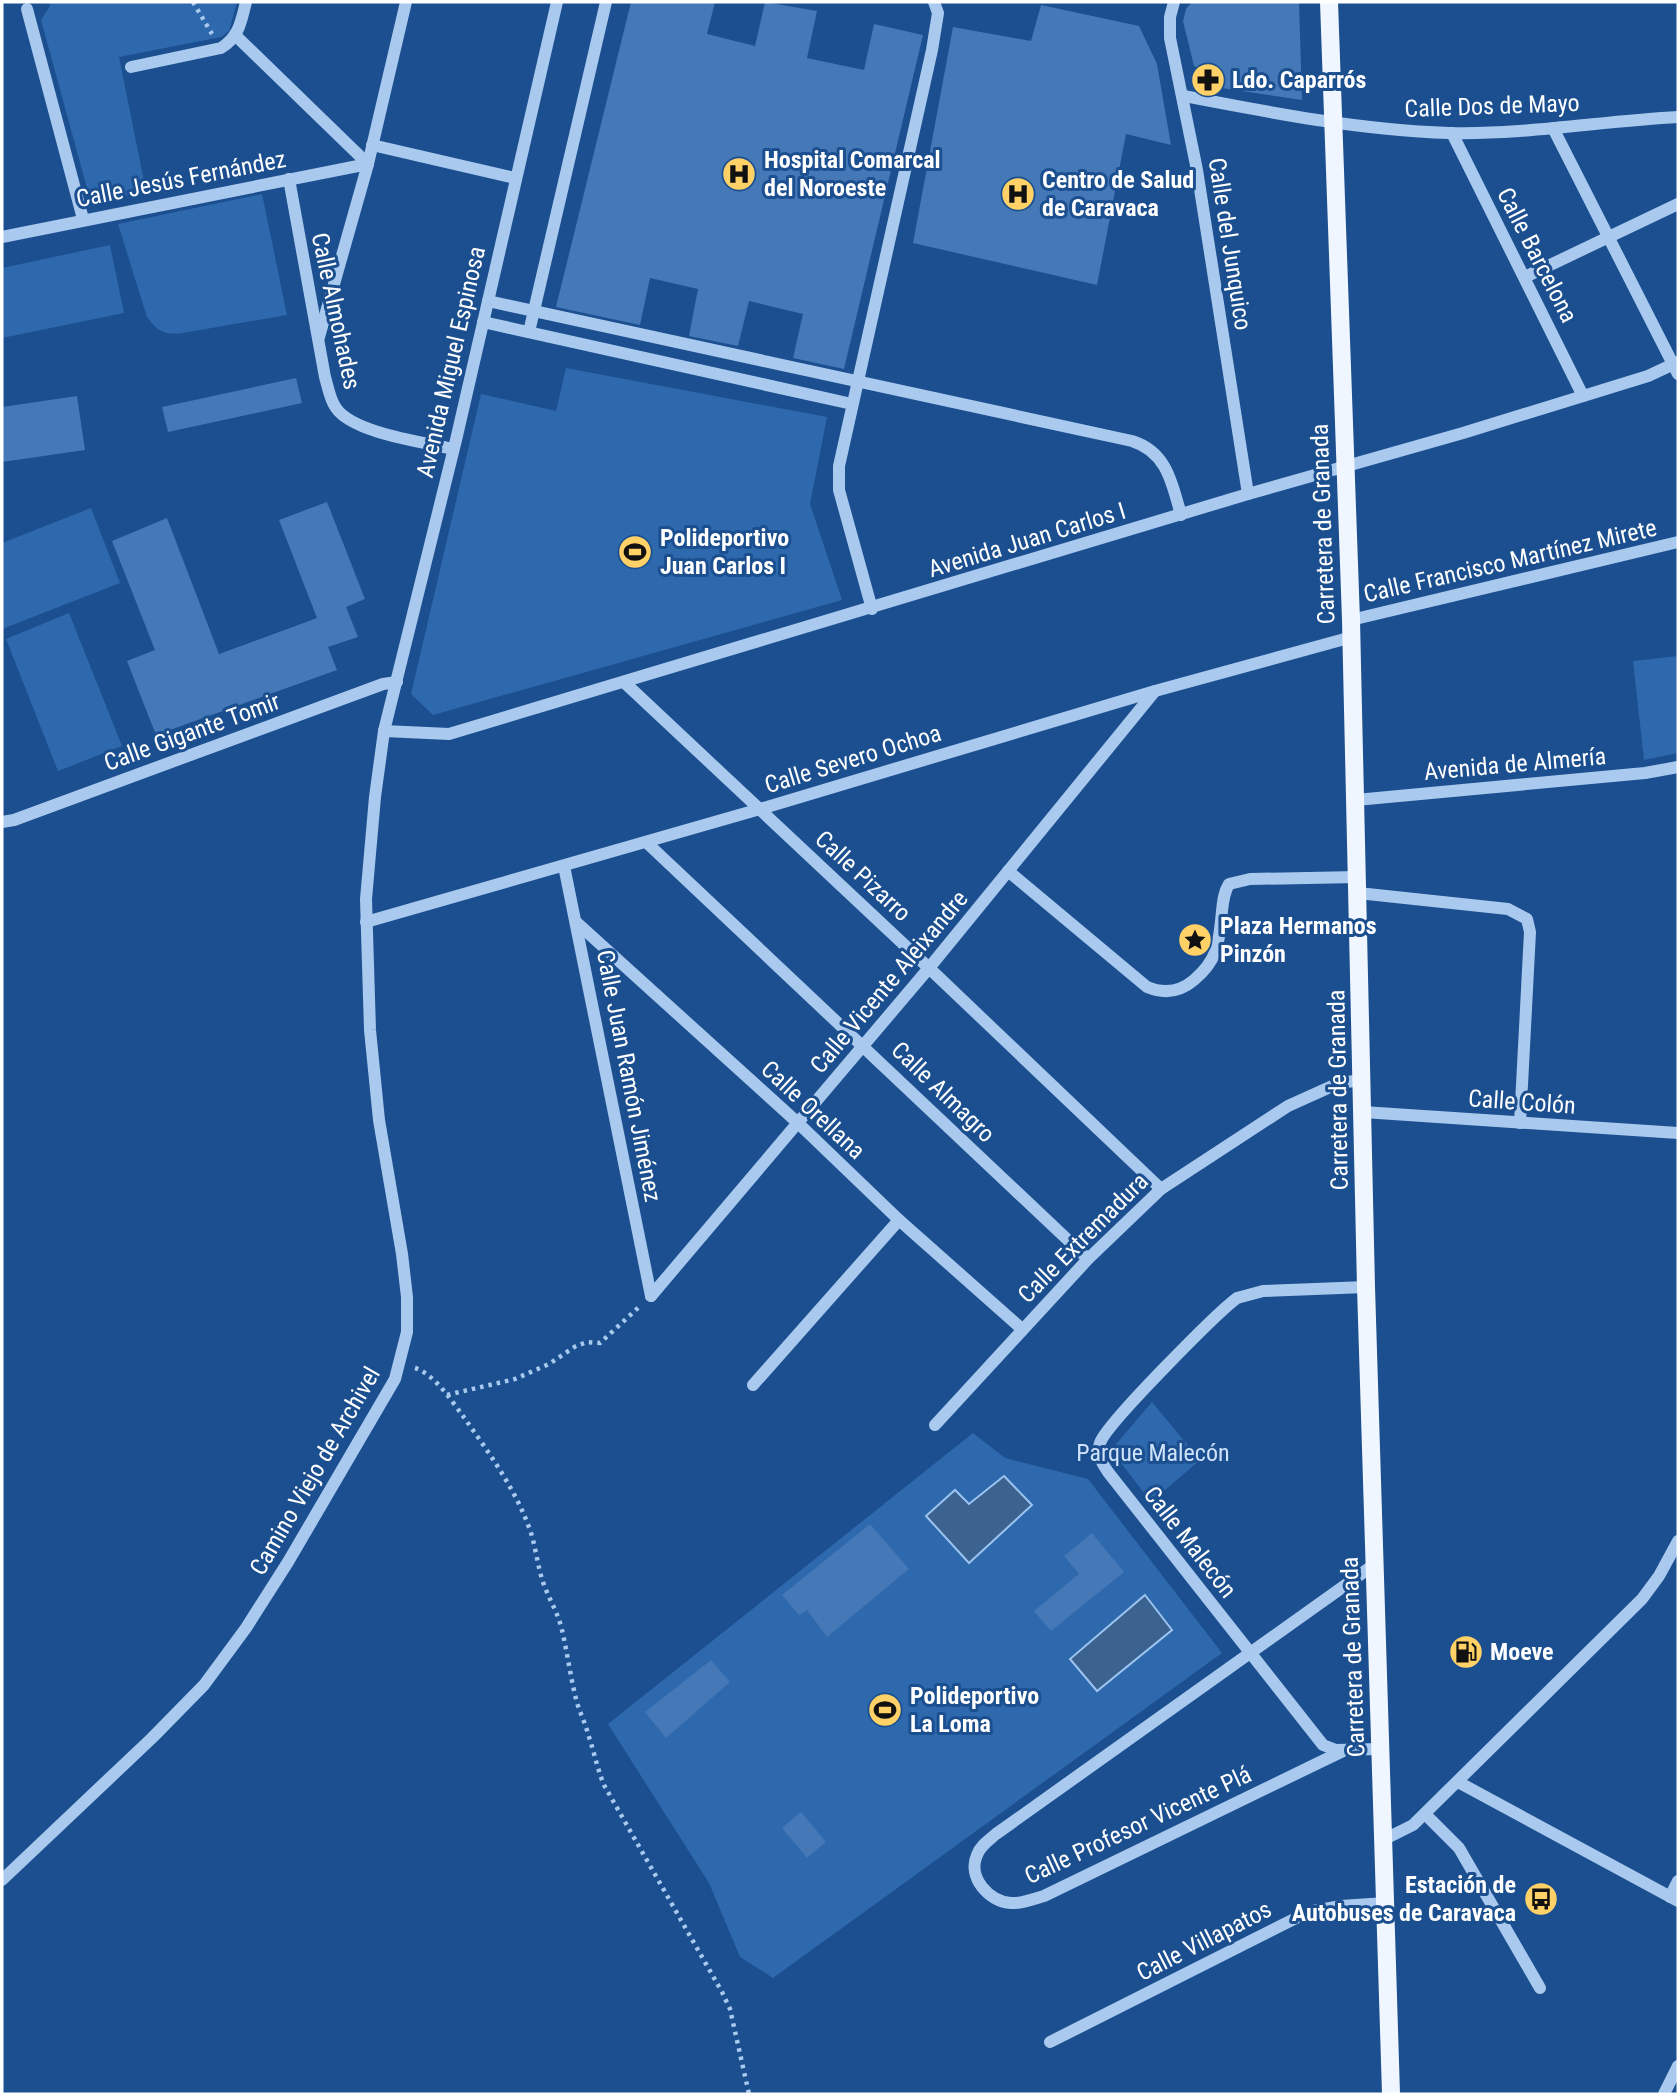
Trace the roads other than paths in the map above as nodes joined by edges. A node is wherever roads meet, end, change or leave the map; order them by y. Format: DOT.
graph roads {
  1 [pos="246,2"];
  2 [pos="406,2"];
  3 [pos="557,2"];
  4 [pos="606,2"];
  5 [pos="934,2"];
  6 [pos="1174,2"];
  7 [pos="1329,2"];
  8 [pos="27,9"];
  9 [pos="235,35"];
  10 [pos="131,67"];
  11 [pos="1184,96"];
  12 [pos="1678,117"];
  13 [pos="1332,124"];
  14 [pos="1553,128"];
  15 [pos="1452,133"];
  16 [pos="372,145"];
  17 [pos="368,164"];
  18 [pos="515,177"];
  19 [pos="289,179"];
  20 [pos="1678,204"];
  21 [pos="83,219"];
  22 [pos="1609,236"];
  23 [pos="2,237"];
  24 [pos="1525,277"];
  25 [pos="488,301"];
  26 [pos="534,310"];
  27 [pos="483,322"];
  28 [pos="529,332"];
  29 [pos="318,341"];
  30 [pos="1677,367"];
  31 [pos="857,381"];
  32 [pos="1583,396"];
  33 [pos="852,404"];
  34 [pos="453,449"];
  35 [pos="1346,468"];
  36 [pos="1248,494"];
  37 [pos="1181,515"];
  38 [pos="1678,542"];
  39 [pos="872,609"];
  40 [pos="1351,629"];
  41 [pos="397,682"];
  42 [pos="625,683"];
  43 [pos="1155,691"];
  44 [pos="384,731"];
  45 [pos="1678,767"];
  46 [pos="1356,800"];
  47 [pos="760,809"];
  48 [pos="2,822"];
  49 [pos="646,842"];
  50 [pos="564,866"];
  51 [pos="1008,871"];
  52 [pos="1358,885"];
  53 [pos="366,922"];
  54 [pos="576,922"];
  55 [pos="929,968"];
  56 [pos="863,1045"];
  57 [pos="1362,1080"];
  58 [pos="1363,1112"];
  59 [pos="1520,1123"];
  60 [pos="798,1124"];
  61 [pos="1678,1133"];
  62 [pos="1161,1189"];
  63 [pos="900,1220"];
  64 [pos="1088,1259"];
  65 [pos="1366,1287"];
  66 [pos="651,1296"];
  67 [pos="1022,1329"];
  68 [pos="753,1385"];
  69 [pos="934,1425"];
  70 [pos="1678,1541"];
  71 [pos="1375,1564"];
  72 [pos="1250,1653"];
  73 [pos="1319,1740"];
  74 [pos="1380,1749"];
  75 [pos="1345,1751"];
  76 [pos="1312,1765"];
  77 [pos="1458,1782"];
  78 [pos="1425,1814"];
  79 [pos="1383,1840"];
  80 [pos="2,1880"];
  81 [pos="1678,1881"];
  82 [pos="1674,1899"];
  83 [pos="1385,1903"];
  84 [pos="1540,1988"];
  85 [pos="1050,2042"];
  86 [pos="1678,2066"];
  87 [pos="1391,2094"];
  88 [pos="1664,2094"];
  1 -- 9 [label="street"];
  2 -- 16 [label="street"];
  3 -- 18 [label="street, Avenida Miguel Espinosa"];
  4 -- 26 [label="street"];
  5 -- 31 [label="street"];
  6 -- 11 [label="street, Calle del Junquico"];
  7 -- 13 [label="main road, Carretera de Granada"];
  8 -- 21 [label="street"];
  9 -- 10 [label="street"];
  9 -- 17 [label="street"];
  11 -- 13 [label="street, Calle Dos de Mayo"];
  11 -- 36 [label="street, Calle del Junquico"];
  12 -- 14 [label="street, Calle Dos de Mayo"];
  13 -- 15 [label="street, Calle Dos de Mayo"];
  13 -- 35 [label="main road, Carretera de Granada"];
  14 -- 15 [label="street, Calle Dos de Mayo"];
  14 -- 22 [label="street"];
  15 -- 24 [label="street, Calle Barcelona"];
  16 -- 17 [label="street"];
  16 -- 18 [label="street"];
  17 -- 19 [label="street, Calle Jesús Fernández"];
  17 -- 29 [label="street"];
  18 -- 25 [label="street, Avenida Miguel Espinosa"];
  19 -- 21 [label="street, Calle Jesús Fernández"];
  19 -- 29 [label="street, Calle Almohades"];
  20 -- 22 [label="street"];
  21 -- 23 [label="street, Calle Jesús Fernández"];
  22 -- 24 [label="street"];
  22 -- 30 [label="street"];
  24 -- 32 [label="street, Calle Barcelona"];
  25 -- 26 [label="street"];
  25 -- 27 [label="street, Avenida Miguel Espinosa"];
  26 -- 28 [label="street"];
  26 -- 31 [label="street"];
  27 -- 28 [label="street"];
  27 -- 34 [label="street, Avenida Miguel Espinosa"];
  28 -- 33 [label="street"];
  29 -- 34 [label="street, Calle Almohades"];
  30 -- 32 [label="street, Avenida Juan Carlos I"];
  31 -- 33 [label="street"];
  31 -- 37 [label="street"];
  32 -- 35 [label="street, Avenida Juan Carlos I"];
  33 -- 39 [label="street"];
  34 -- 41 [label="street, Avenida Miguel Espinosa"];
  35 -- 36 [label="street, Avenida Juan Carlos I"];
  35 -- 40 [label="main road, Carretera de Granada"];
  36 -- 37 [label="street, Avenida Juan Carlos I"];
  37 -- 39 [label="street, Avenida Juan Carlos I"];
  38 -- 40 [label="street, Calle Francisco Martínez Mirete"];
  39 -- 42 [label="street, Avenida Juan Carlos I"];
  40 -- 43 [label="street, Calle Severo Ochoa"];
  40 -- 46 [label="main road, Carretera de Granada"];
  41 -- 44 [label="street, Avenida Miguel Espinosa"];
  41 -- 48 [label="street, Calle Gigante Tomir"];
  42 -- 44 [label="street, Avenida Juan Carlos I"];
  42 -- 47 [label="street, Calle Pizarro"];
  43 -- 47 [label="street, Calle Severo Ochoa"];
  43 -- 51 [label="street, Calle Vicente Aleixandre"];
  44 -- 53 [label="street, Camino Viejo de Archivel"];
  45 -- 46 [label="street, Avenida de Almería"];
  46 -- 52 [label="main road, Carretera de Granada"];
  47 -- 49 [label="street, Calle Severo Ochoa"];
  47 -- 55 [label="street, Calle Pizarro"];
  49 -- 50 [label="street, Calle Severo Ochoa"];
  49 -- 56 [label="street, Calle Almagro"];
  50 -- 53 [label="street, Calle Severo Ochoa"];
  50 -- 54 [label="street, Calle Juan Ramón Jiménez"];
  51 -- 52 [label="street"];
  51 -- 55 [label="street, Calle Vicente Aleixandre"];
  52 -- 57 [label="main road, Carretera de Granada"];
  52 -- 59 [label="street"];
  53 -- 80 [label="street, Camino Viejo de Archivel"];
  54 -- 60 [label="street, Calle Orellana"];
  54 -- 66 [label="street, Calle Juan Ramón Jiménez"];
  55 -- 56 [label="street, Calle Vicente Aleixandre"];
  55 -- 62 [label="street, Calle Pizarro"];
  56 -- 60 [label="street, Calle Vicente Aleixandre"];
  56 -- 64 [label="street, Calle Almagro"];
  57 -- 58 [label="main road, Carretera de Granada"];
  57 -- 62 [label="street, Calle Extremadura"];
  58 -- 59 [label="street, Calle Colón"];
  58 -- 65 [label="main road, Carretera de Granada"];
  59 -- 61 [label="street, Calle Colón"];
  60 -- 63 [label="street, Calle Orellana"];
  60 -- 66 [label="street, Calle Vicente Aleixandre"];
  62 -- 64 [label="street, Calle Extremadura"];
  63 -- 67 [label="street, Calle Orellana"];
  63 -- 68 [label="street"];
  64 -- 67 [label="street, Calle Extremadura"];
  65 -- 71 [label="main road, Carretera de Granada"];
  65 -- 72 [label="street, Calle Malecón"];
  67 -- 69 [label="street, Calle Extremadura"];
  70 -- 77 [label="street"];
  71 -- 72 [label="street"];
  71 -- 74 [label="main road, Carretera de Granada"];
  72 -- 73 [label="street, Calle Malecón"];
  72 -- 76 [label="street, Calle Profesor Vicente Plá"];
  73 -- 75 [label="street, Calle Malecón"];
  73 -- 76 [label="street"];
  74 -- 75 [label="street, Calle Malecón"];
  74 -- 79 [label="main road, Carretera de Granada"];
  75 -- 76 [label="street, Calle Profesor Vicente Plá"];
  77 -- 78 [label="street"];
  77 -- 82 [label="street"];
  78 -- 79 [label="street"];
  78 -- 84 [label="street"];
  79 -- 83 [label="main road, Carretera de Granada"];
  81 -- 82 [label="street"];
  83 -- 85 [label="street, Calle Villapatos"];
  83 -- 87 [label="main road, Carretera de Granada"];
  86 -- 88 [label="street"];
}
